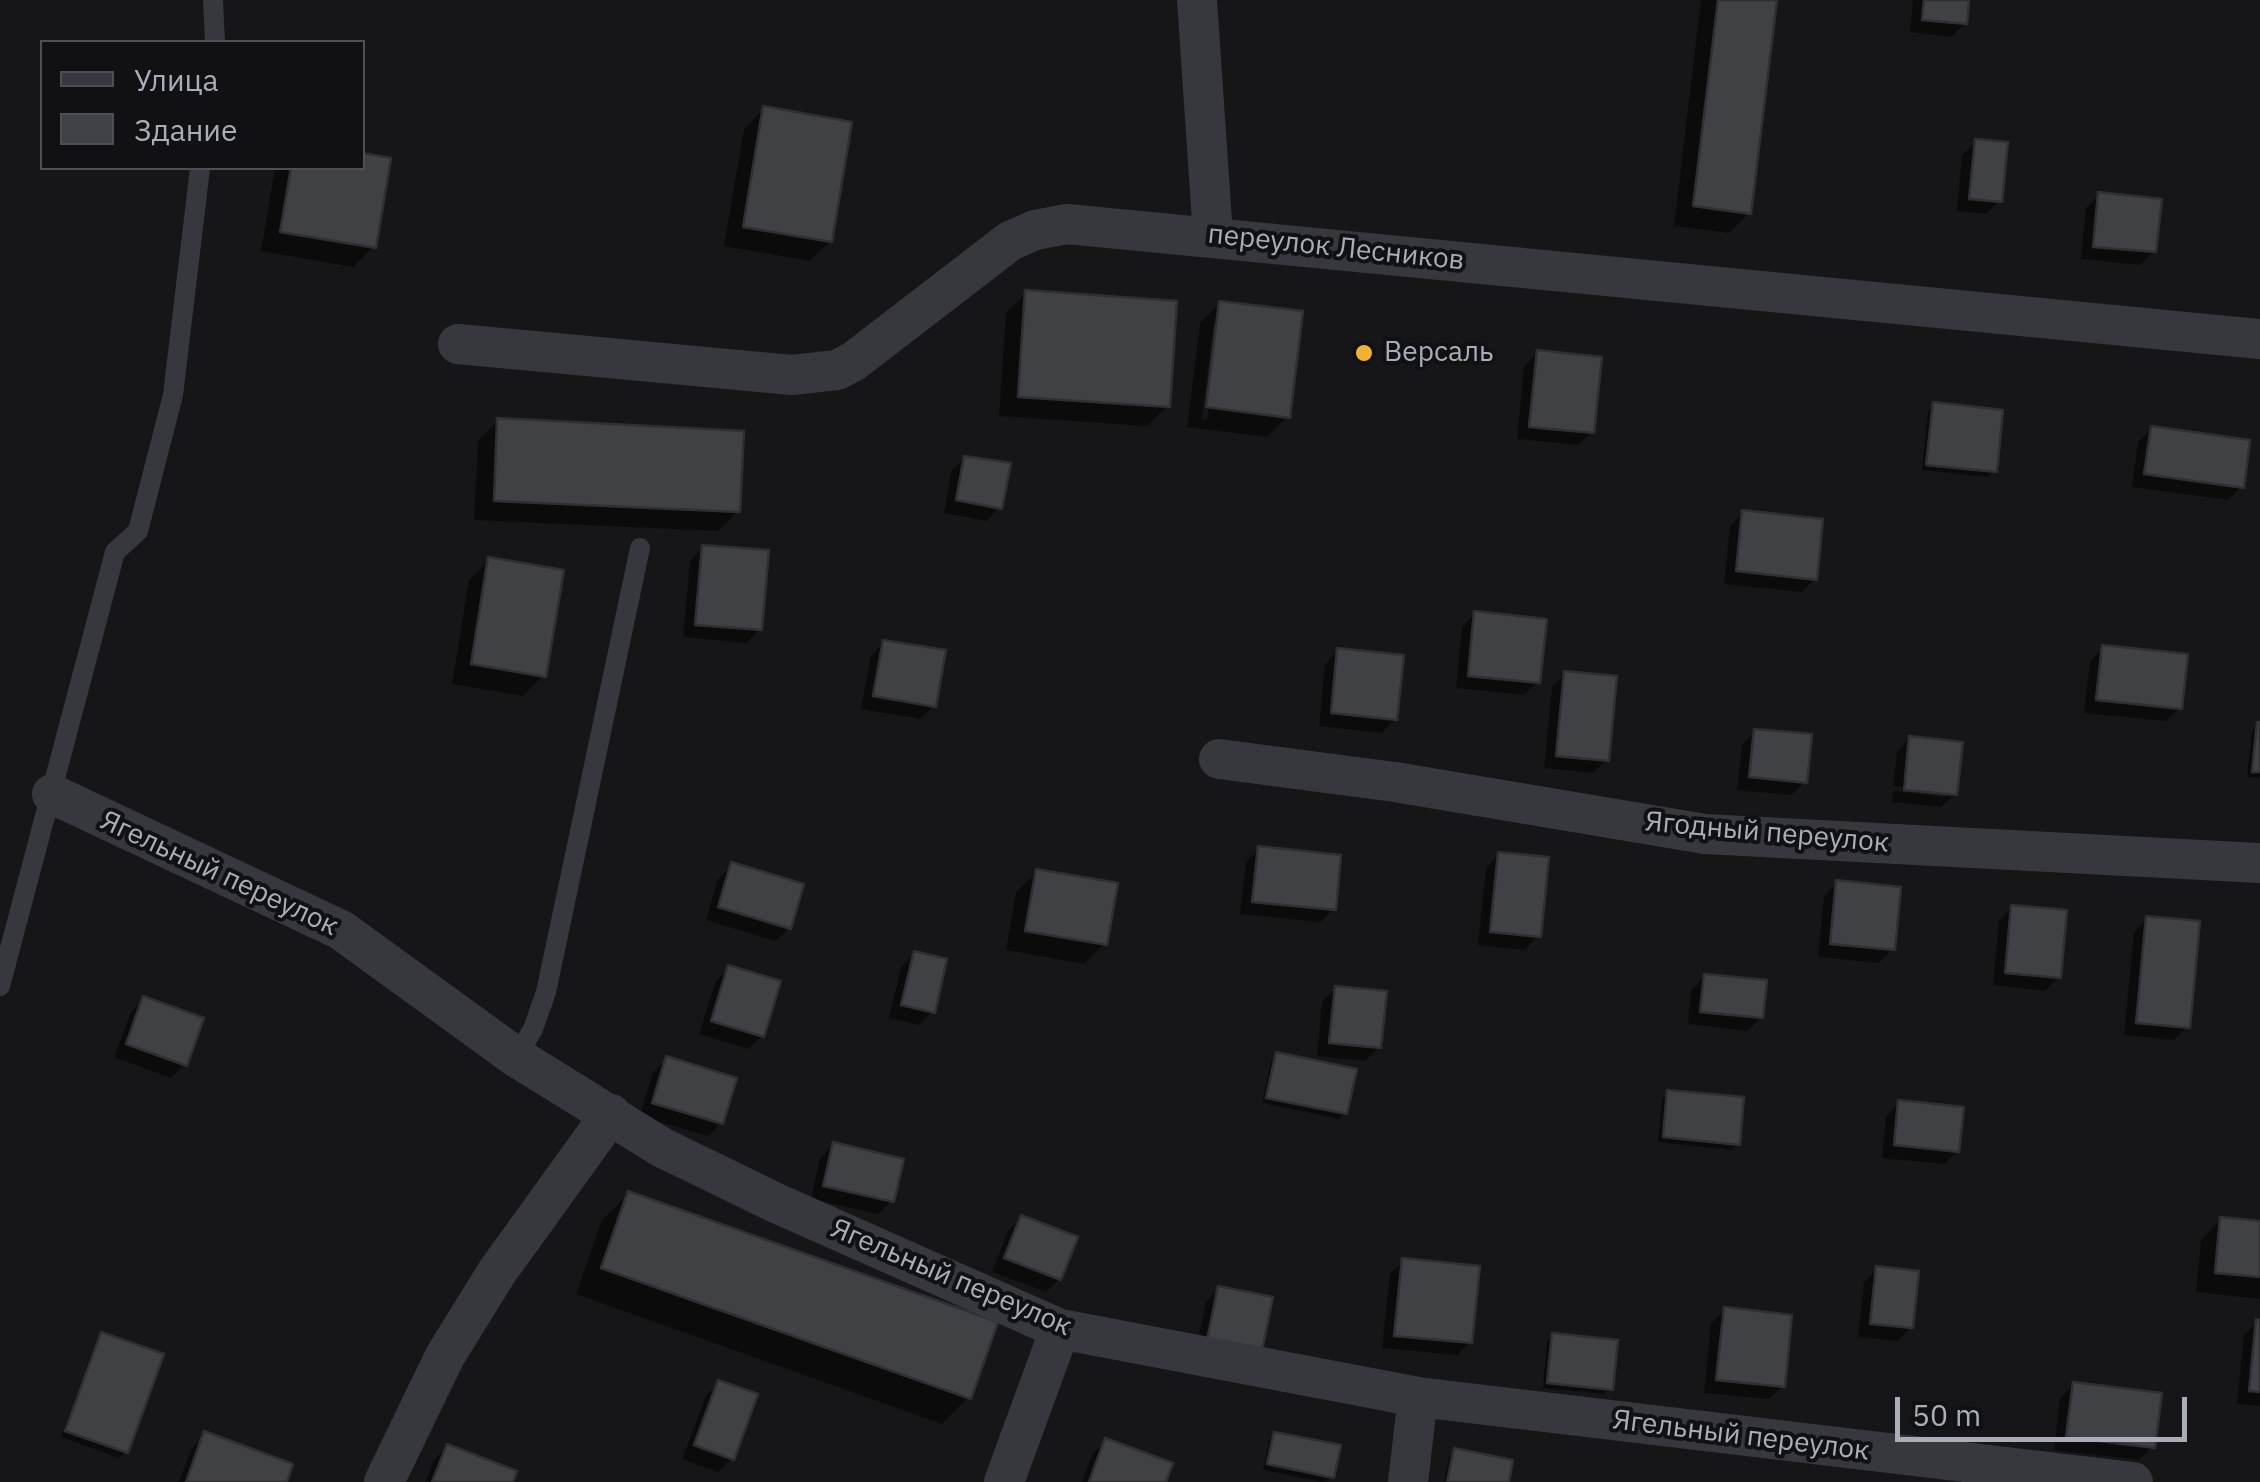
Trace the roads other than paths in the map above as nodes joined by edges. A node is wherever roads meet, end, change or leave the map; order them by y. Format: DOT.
graph roads {
  1 [pos="213,0"];
  2 [pos="1197,0"];
  3 [pos="215,40"];
  4 [pos="200,170"];
  5 [pos="1214,236"];
  6 [pos="2260,339"];
  7 [pos="458,344"];
  8 [pos="640,548"];
  9 [pos="1219,759"];
  10 [pos="52,794"];
  11 [pos="2260,864"];
  12 [pos="0,986"];
  13 [pos="516,1057"];
  14 [pos="611,1114"];
  15 [pos="1060,1329"];
  16 [pos="1418,1397"];
  17 [pos="1987,1474"];
  18 [pos="384,1482"];
  19 [pos="1004,1482"];
  20 [pos="1408,1482"];
  21 [pos="2133,1482"];
  1 -- 3 [label="lane"];
  2 -- 5 [label="street"];
  4 -- 10 [label="lane"];
  5 -- 6 [label="street, переулок Лесников"];
  5 -- 7 [label="street, переулок Лесников"];
  8 -- 13 [label="lane"];
  9 -- 11 [label="street, Ягодный переулок"];
  10 -- 12 [label="lane"];
  10 -- 13 [label="street, Ягельный переулок"];
  13 -- 14 [label="street, Ягельный переулок"];
  14 -- 15 [label="street, Ягельный переулок"];
  14 -- 18 [label="street"];
  15 -- 16 [label="street, Ягельный переулок"];
  15 -- 19 [label="street"];
  16 -- 17 [label="street, Ягельный переулок"];
  16 -- 20 [label="street"];
  17 -- 21 [label="street, Ягельный переулок"];
}
